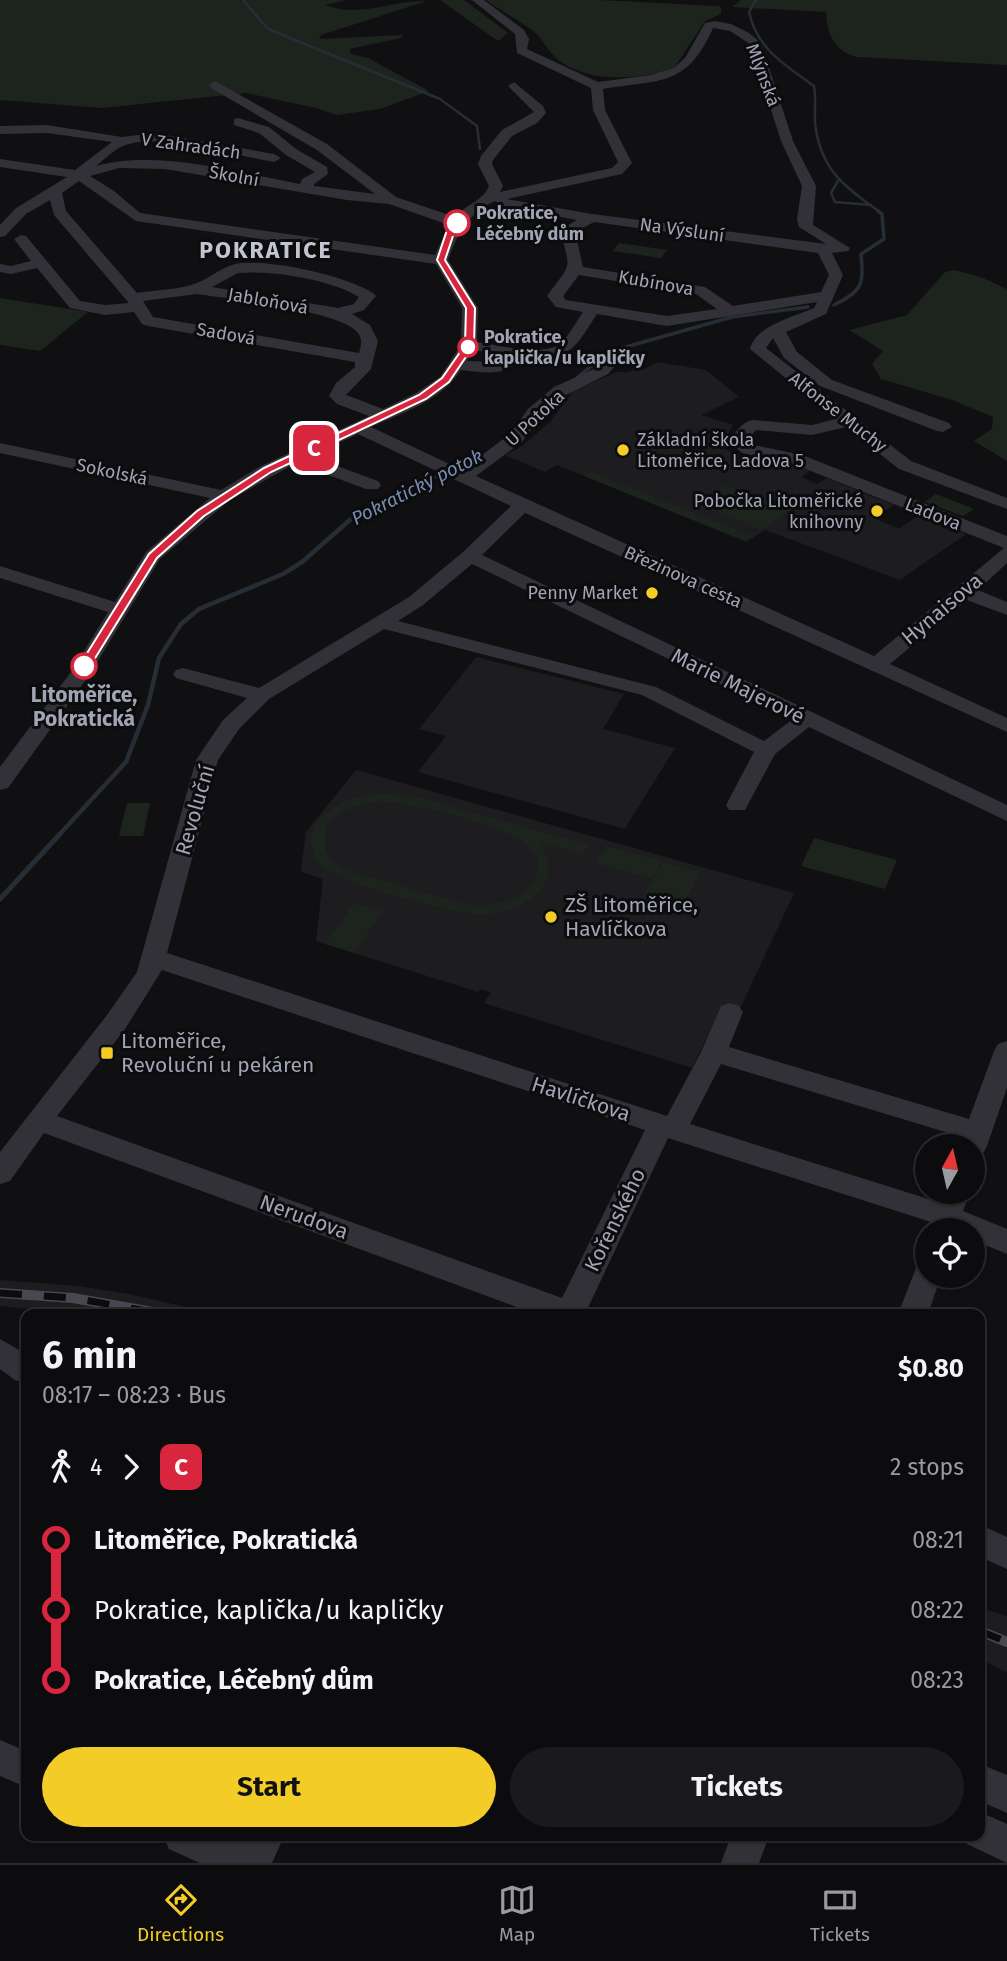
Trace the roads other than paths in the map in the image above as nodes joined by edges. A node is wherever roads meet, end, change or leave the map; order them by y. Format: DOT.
graph roads {
  1 [pos="477,0"];
  2 [pos="215,85"];
  3 [pos="514,86"];
  4 [pos="597,86"];
  5 [pos="239,122"];
  6 [pos="0,130"];
  7 [pos="120,142"];
  8 [pos="274,158"];
  9 [pos="0,163"];
  10 [pos="79,175"];
  11 [pos="308,189"];
  12 [pos="55,192"];
  13 [pos="491,198"];
  14 [pos="391,200"];
  15 [pos="0,208"];
  16 [pos="21,212"];
  17 [pos="592,218"];
  18 [pos="457,223"];
  19 [pos="0,233"];
  20 [pos="21,239"];
  21 [pos="823,249"];
  22 [pos="441,260"];
  23 [pos="40,263"];
  24 [pos="0,268"];
  25 [pos="575,270"];
  26 [pos="197,289"];
  27 [pos="827,296"];
  28 [pos="136,303"];
  29 [pos="592,310"];
  30 [pos="730,311"];
  31 [pos="339,313"];
  32 [pos="777,331"];
  33 [pos="470,345"];
  34 [pos="524,354"];
  35 [pos="556,354"];
  36 [pos="365,361"];
  37 [pos="458,365"];
  38 [pos="385,416"];
  39 [pos="851,421"];
  40 [pos="943,427"];
  41 [pos="359,428"];
  42 [pos="70,443"];
  43 [pos="0,448"];
  44 [pos="296,457"];
  45 [pos="51,458"];
  46 [pos="462,478"];
  47 [pos="372,485"];
  48 [pos="225,496"];
  49 [pos="1007,504"];
  50 [pos="522,505"];
  51 [pos="1007,543"];
  52 [pos="1007,553"];
  53 [pos="470,556"];
  54 [pos="4,578"];
  55 [pos="965,592"];
  56 [pos="118,609"];
  57 [pos="1007,609"];
  58 [pos="379,622"];
  59 [pos="877,664"];
  60 [pos="183,674"];
  61 [pos="262,695"];
  62 [pos="807,719"];
  63 [pos="1007,726"];
  64 [pos="766,750"];
  65 [pos="0,783"];
  66 [pos="737,805"];
  67 [pos="1007,814"];
  68 [pos="154,958"];
  69 [pos="730,1013"];
  70 [pos="1007,1051"];
  71 [pos="714,1052"];
  72 [pos="38,1119"];
  73 [pos="667,1127"];
  74 [pos="961,1134"];
  75 [pos="978,1134"];
  76 [pos="0,1173"];
  77 [pos="948,1213"];
  78 [pos="1007,1242"];
  79 [pos="922,1288"];
  80 [pos="555,1309"];
  81 [pos="572,1309"];
  82 [pos="914,1309"];
  83 [pos="0,1345"];
  84 [pos="21,1349"];
  85 [pos="0,1352"];
  86 [pos="21,1367"];
  87 [pos="985,1543"];
  88 [pos="1007,1553"];
  89 [pos="0,1758"];
  90 [pos="21,1767"];
  91 [pos="985,1784"];
  92 [pos="1007,1794"];
  93 [pos="985,1834"];
  94 [pos="194,1841"];
  95 [pos="263,1841"];
  96 [pos="748,1841"];
  97 [pos="1007,1844"];
  98 [pos="246,1863"];
  99 [pos="253,1863"];
  100 [pos="740,1863"];
  1 -- 4 [label="street"];
  2 -- 14 [label="street"];
  3 -- 13 [label="street"];
  4 -- 13 [label="street"];
  4 -- 21 [label="street, Mlýnská"];
  5 -- 11 [label="street"];
  6 -- 7 [label="street"];
  7 -- 8 [label="street, V Zahradách"];
  7 -- 10 [label="street, V Zahradách"];
  9 -- 10 [label="street"];
  10 -- 11 [label="street, Školní"];
  10 -- 12 [label="street"];
  10 -- 22 [label="street"];
  11 -- 14 [label="street, Školní"];
  12 -- 16 [label="street"];
  12 -- 28 [label="street, Sadová"];
  13 -- 17 [label="street, Na Výsluní"];
  13 -- 18 [label="street"];
  14 -- 18 [label="street"];
  15 -- 16 [label="street"];
  16 -- 19 [label="street"];
  17 -- 21 [label="street, Na Výsluní"];
  17 -- 25 [label="street"];
  18 -- 22 [label="street"];
  20 -- 23 [label="street, Jabloňová"];
  21 -- 27 [label="street"];
  22 -- 33 [label="street"];
  23 -- 24 [label="street"];
  23 -- 28 [label="street, Jabloňová"];
  25 -- 29 [label="street, Kubínova"];
  25 -- 30 [label="street, Kubínova"];
  26 -- 28 [label="street, Jabloňová"];
  26 -- 31 [label="street, Jabloňová"];
  26 -- 31 [label="street"];
  27 -- 30 [label="street, Kubínova"];
  27 -- 32 [label="street"];
  28 -- 36 [label="street, Sadová"];
  29 -- 30 [label="street, Kubínova"];
  29 -- 35 [label="street"];
  31 -- 36 [label="street, Jabloňová"];
  32 -- 39 [label="street, Alfonse Muchy"];
  32 -- 40 [label="street"];
  33 -- 34 [label="street"];
  33 -- 37 [label="street"];
  34 -- 35 [label="street"];
  34 -- 37 [label="street"];
  35 -- 46 [label="street, U Potoka"];
  36 -- 38 [label="street"];
  37 -- 38 [label="street"];
  38 -- 41 [label="street"];
  39 -- 49 [label="street, Alfonse Muchy"];
  39 -- 51 [label="street, Ladova"];
  41 -- 44 [label="street"];
  41 -- 46 [label="street, Březinova cesta"];
  42 -- 45 [label="street"];
  43 -- 45 [label="street, Sokolská"];
  44 -- 47 [label="street"];
  44 -- 48 [label="street"];
  45 -- 48 [label="street, Sokolská"];
  46 -- 50 [label="street, Březinova cesta"];
  48 -- 56 [label="street"];
  50 -- 53 [label="street, Revoluční"];
  50 -- 59 [label="street, Březinova cesta"];
  52 -- 55 [label="street, Hynaisova"];
  53 -- 58 [label="street, Revoluční"];
  53 -- 62 [label="street, Marie Majerové"];
  54 -- 56 [label="street"];
  55 -- 57 [label="street"];
  55 -- 59 [label="street, Hynaisova"];
  56 -- 65 [label="street"];
  58 -- 61 [label="street, Revoluční"];
  58 -- 64 [label="street"];
  59 -- 63 [label="street, Březinova cesta"];
  60 -- 61 [label="street"];
  61 -- 68 [label="street, Revoluční"];
  62 -- 64 [label="street"];
  62 -- 67 [label="street, Marie Majerové"];
  64 -- 66 [label="street"];
  68 -- 72 [label="street, Revoluční"];
  68 -- 73 [label="street, Havlíčkova"];
  69 -- 71 [label="street, Kořenského"];
  70 -- 75 [label="street"];
  71 -- 73 [label="street, Kořenského"];
  71 -- 74 [label="street"];
  72 -- 76 [label="street, Revoluční"];
  72 -- 80 [label="street, Nerudova"];
  73 -- 77 [label="street, Havlíčkova"];
  73 -- 81 [label="street, Kořenského"];
  77 -- 78 [label="street, Havlíčkova"];
  79 -- 82 [label="street"];
  83 -- 84 [label="street"];
  85 -- 86 [label="street"];
  87 -- 88 [label="street"];
  89 -- 90 [label="street"];
  91 -- 92 [label="street"];
  93 -- 97 [label="street"];
  94 -- 98 [label="street"];
  95 -- 99 [label="street"];
  96 -- 100 [label="street"];
}
